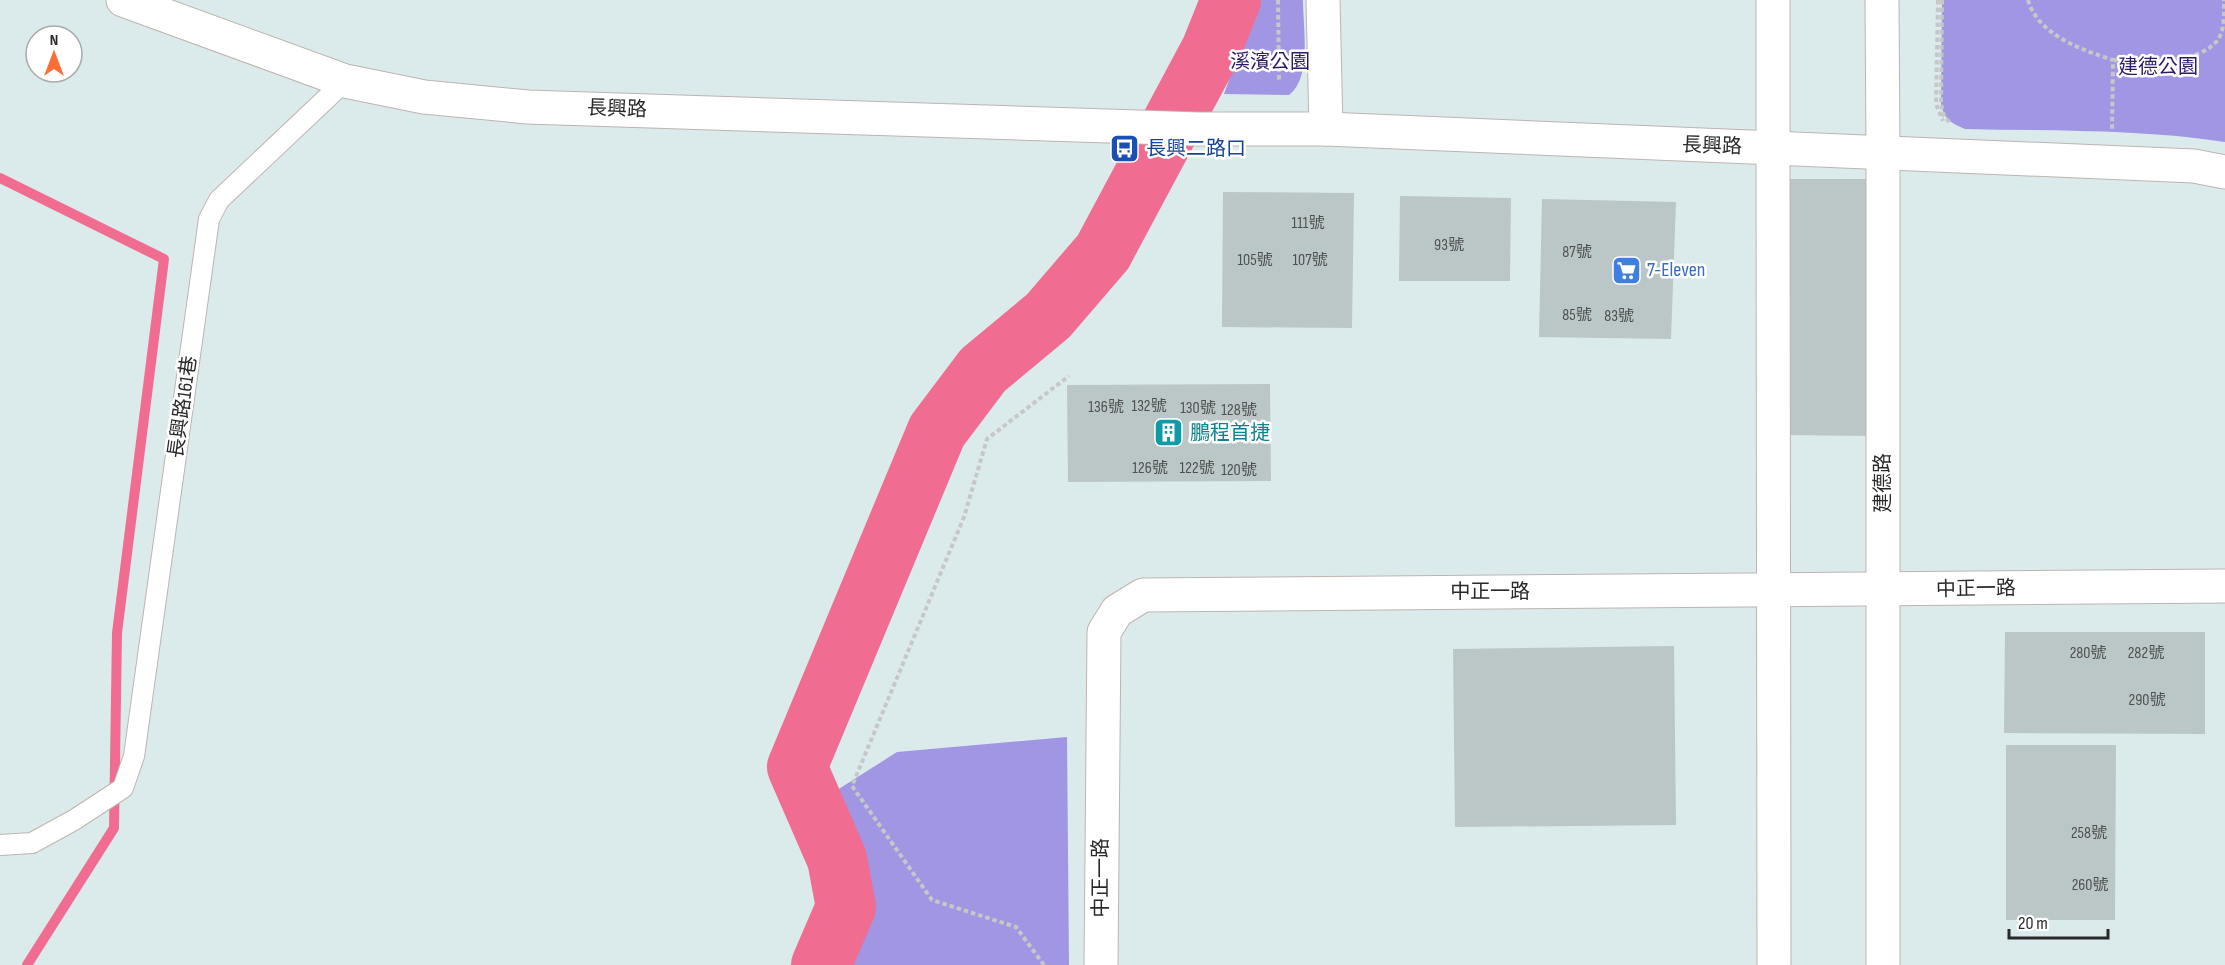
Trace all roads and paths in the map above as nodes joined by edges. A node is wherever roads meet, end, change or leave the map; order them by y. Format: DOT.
graph roads {
  1 [pos="123,0"];
  2 [pos="1278,0"];
  3 [pos="1323,0"];
  4 [pos="1773,0"];
  5 [pos="1882,0"];
  6 [pos="1940,0"];
  7 [pos="2028,0"];
  8 [pos="2224,0"];
  9 [pos="2217,41"];
  10 [pos="2225,44"];
  11 [pos="2113,60"];
  12 [pos="345,81"];
  13 [pos="1279,82"];
  14 [pos="1957,128"];
  15 [pos="1326,129"];
  16 [pos="2101,132"];
  17 [pos="2112,132"];
  18 [pos="2120,132"];
  19 [pos="2104,136"];
  20 [pos="2116,137"];
  21 [pos="1773,148"];
  22 [pos="1882,153"];
  23 [pos="2225,172"];
  24 [pos="1069,375"];
  25 [pos="2225,586"];
  26 [pos="1882,589"];
  27 [pos="1774,590"];
  28 [pos="0,845"];
  29 [pos="1044,965"];
  30 [pos="1101,965"];
  31 [pos="1774,965"];
  32 [pos="1883,965"];
  1 -- 12 [label="main road, 長興路"];
  2 -- 13 [label="path"];
  3 -- 15 [label="main road"];
  4 -- 21 [label="main road"];
  5 -- 22 [label="main road, 建德路"];
  6 -- 14 [label="path"];
  7 -- 11 [label="path"];
  8 -- 9 [label="path"];
  9 -- 10 [label="path"];
  9 -- 11 [label="path"];
  11 -- 17 [label="path"];
  12 -- 15 [label="main road, 長興路"];
  12 -- 28 [label="lane, 長興路161巷"];
  15 -- 21 [label="main road, 長興路"];
  16 -- 17 [label="path"];
  17 -- 18 [label="path"];
  19 -- 20 [label="path"];
  21 -- 22 [label="main road, 長興路"];
  21 -- 27 [label="main road"];
  22 -- 23 [label="main road, 長興路"];
  22 -- 26 [label="main road, 建德路"];
  24 -- 29 [label="path"];
  25 -- 26 [label="main road, 中正一路"];
  26 -- 27 [label="main road, 中正一路"];
  26 -- 32 [label="main road, 建德路"];
  27 -- 30 [label="main road, 中正一路"];
  27 -- 31 [label="main road"];
}
